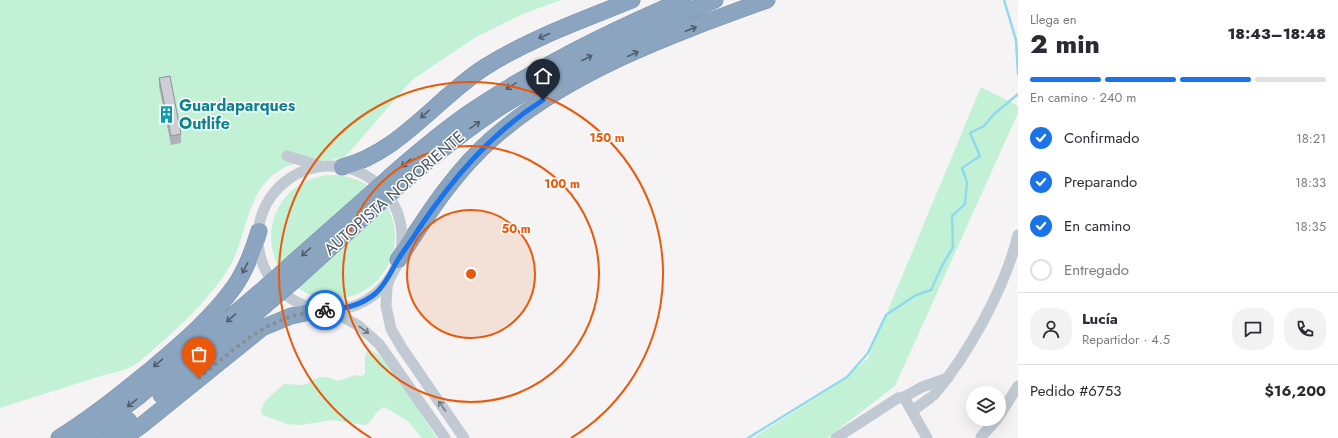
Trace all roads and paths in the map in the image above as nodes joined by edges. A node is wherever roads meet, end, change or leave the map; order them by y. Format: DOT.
graph roads {
  1 [pos="632,0"];
  2 [pos="683,0"];
  3 [pos="715,0"];
  4 [pos="767,0"];
  5 [pos="287,156"];
  6 [pos="320,167"];
  7 [pos="342,167"];
  8 [pos="396,180"];
  9 [pos="258,231"];
  10 [pos="1018,235"];
  11 [pos="1015,253"];
  12 [pos="398,260"];
  13 [pos="391,276"];
  14 [pos="265,297"];
  15 [pos="330,310"];
  16 [pos="949,377"];
  17 [pos="1018,386"];
  18 [pos="904,397"];
  19 [pos="1006,405"];
  20 [pos="912,410"];
  21 [pos="991,426"];
  22 [pos="981,437"];
  23 [pos="59,438"];
  24 [pos="82,438"];
  25 [pos="106,438"];
  26 [pos="123,438"];
  27 [pos="446,438"];
  28 [pos="464,438"];
  29 [pos="836,438"];
  30 [pos="927,438"];
  1 -- 7 [label="highway, one-way"];
  2 -- 8 [label="highway, AUTOPISTA NORORIENTE, one-way"];
  8 -- 3 [label="highway, AUTOPISTA NORORIENTE, one-way"];
  12 -- 4 [label="highway, one-way"];
  5 -- 6 [label="street"];
  6 -- 7 [label="street"];
  6 -- 9 [label="street"];
  7 -- 12 [label="street"];
  8 -- 14 [label="highway, AUTOPISTA NORORIENTE, bridge"];
  9 -- 15 [label="street"];
  9 -- 23 [label="highway, one-way"];
  10 -- 11 [label="street"];
  11 -- 16 [label="street"];
  12 -- 13 [label="street"];
  13 -- 15 [label="street"];
  28 -- 13 [label="street, one-way"];
  14 -- 24 [label="highway, AUTOPISTA NORORIENTE, one-way"];
  14 -- 25 [label="highway, AUTOPISTA NORORIENTE"];
  15 -- 26 [label="highway"];
  15 -- 27 [label="street, one-way"];
  16 -- 18 [label="street"];
  16 -- 20 [label="street"];
  17 -- 19 [label="street"];
  18 -- 20 [label="street"];
  18 -- 29 [label="street"];
  20 -- 30 [label="street"];
  21 -- 22 [label="street"];
}
